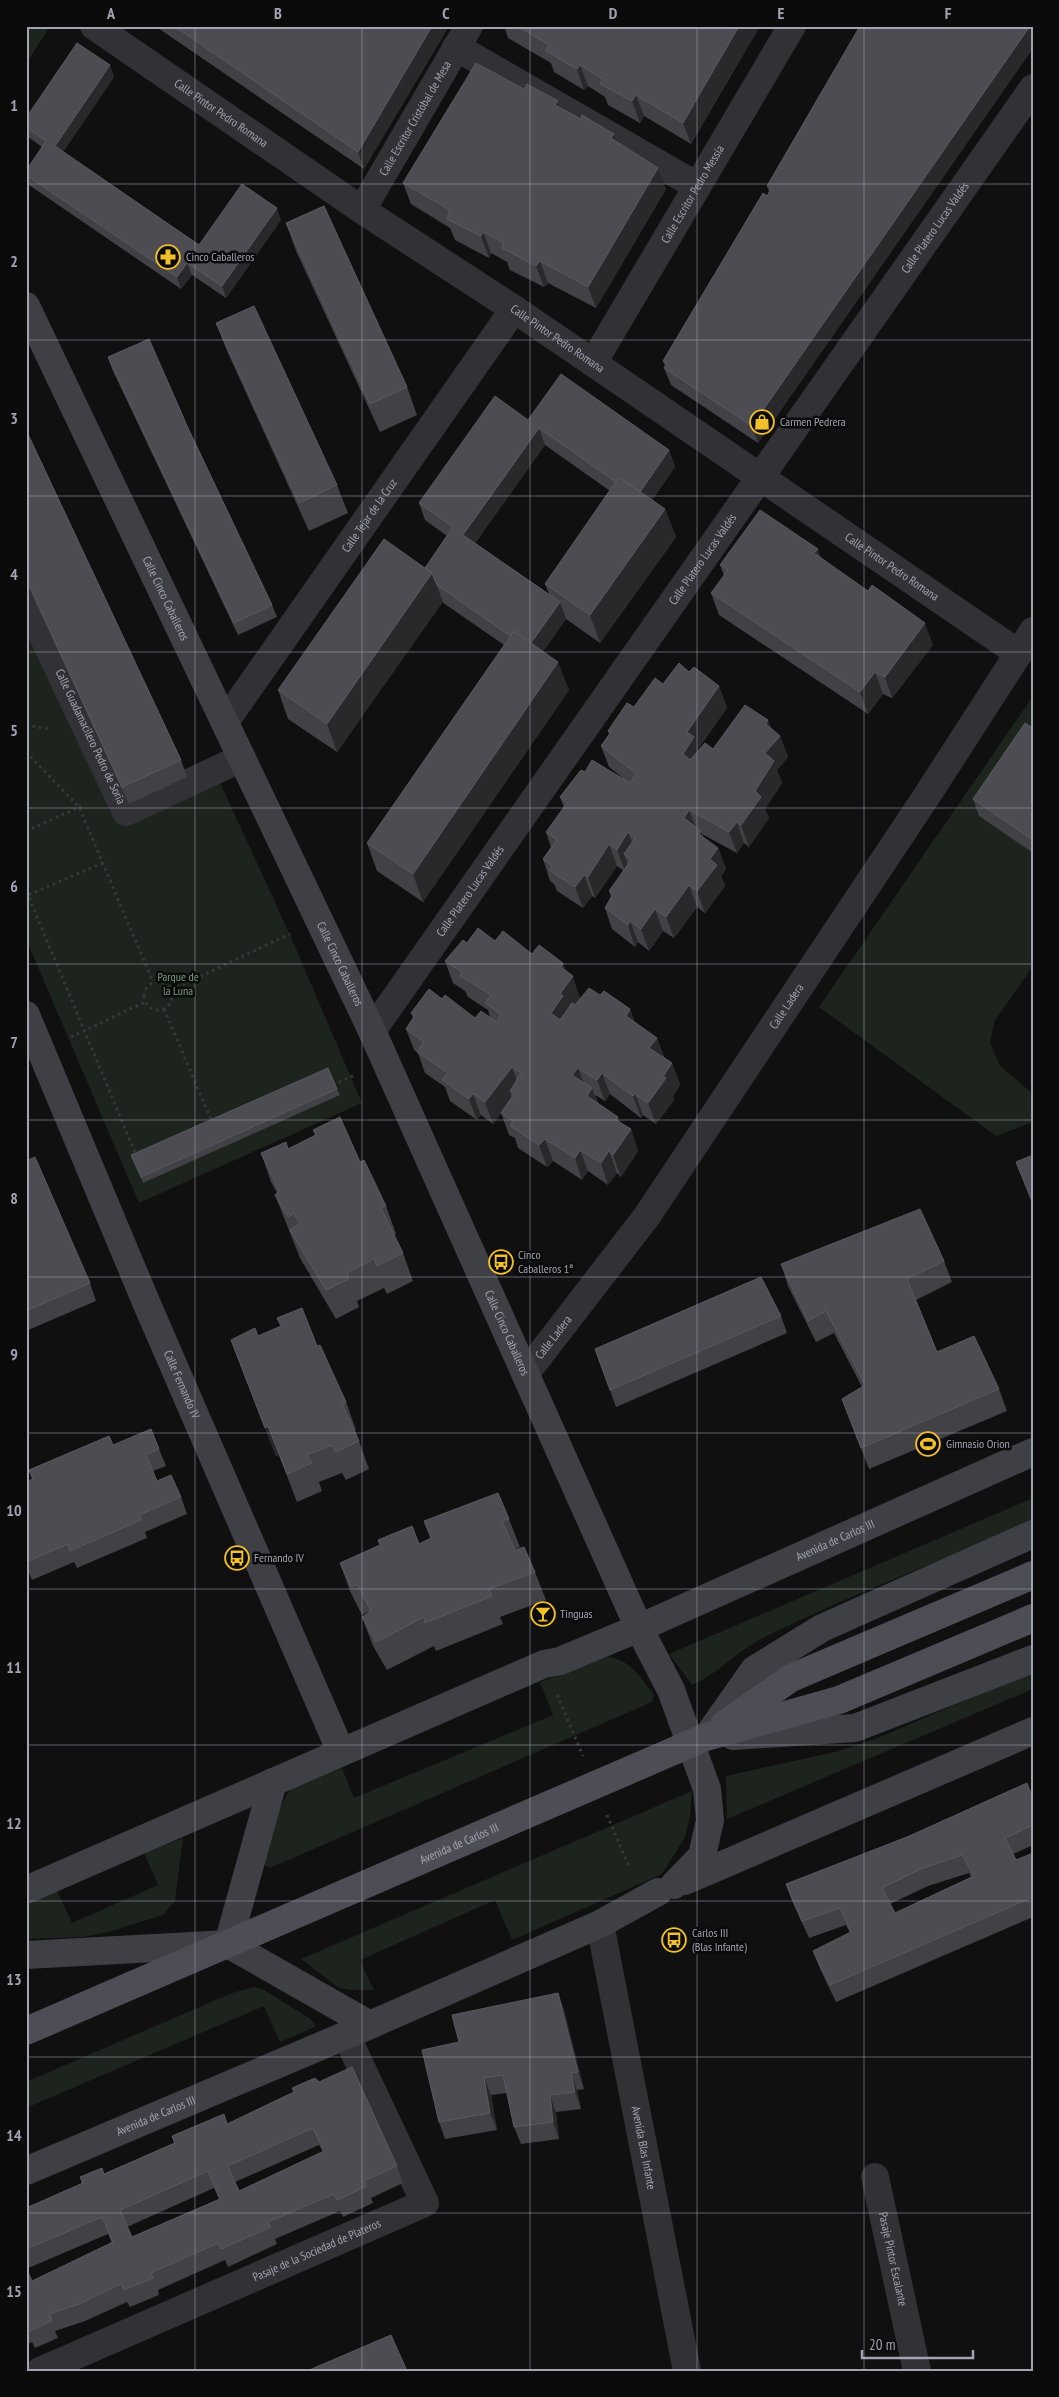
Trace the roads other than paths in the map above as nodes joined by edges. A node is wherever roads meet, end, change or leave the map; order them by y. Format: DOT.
graph roads {
  1 [pos="94,26"];
  2 [pos="792,26"];
  3 [pos="462,36"];
  4 [pos="1033,88"];
  5 [pos="697,186"];
  6 [pos="362,210"];
  7 [pos="26,306"];
  8 [pos="514,309"];
  9 [pos="593,363"];
  10 [pos="761,478"];
  11 [pos="26,600"];
  12 [pos="1025,642"];
  13 [pos="225,722"];
  14 [pos="242,758"];
  15 [pos="27,1022"];
  16 [pos="372,1031"];
  17 [pos="526,1372"];
  18 [pos="1033,1452"];
  19 [pos="1033,1534"];
  20 [pos="1033,1575"];
  21 [pos="1033,1618"];
  22 [pos="639,1628"];
  23 [pos="1033,1659"];
  24 [pos="1033,1731"];
  25 [pos="699,1741"];
  26 [pos="341,1752"];
  27 [pos="273,1782"];
  28 [pos="666,1888"];
  29 [pos="26,1890"];
  30 [pos="600,1924"];
  31 [pos="228,1944"];
  32 [pos="26,1955"];
  33 [pos="358,2030"];
  34 [pos="26,2031"];
  35 [pos="26,2171"];
  36 [pos="875,2177"];
  37 [pos="40,2371"];
  38 [pos="686,2371"];
  39 [pos="916,2371"];
  1 -- 6 [label="street, Calle Pintor Pedro Romana"];
  2 -- 5 [label="street, Calle Escritor Pedro Messía"];
  3 -- 5 [label="street"];
  3 -- 6 [label="street, Calle Escritor Cristóbal de Mesa"];
  4 -- 10 [label="street, Calle Platero Lucas Valdés"];
  5 -- 9 [label="street, Calle Escritor Pedro Messía"];
  6 -- 8 [label="street, Calle Pintor Pedro Romana"];
  7 -- 13 [label="street, Calle Cinco Caballeros"];
  8 -- 9 [label="street, Calle Pintor Pedro Romana"];
  8 -- 13 [label="street, Calle Tejar de la Cruz"];
  9 -- 10 [label="street, Calle Pintor Pedro Romana"];
  10 -- 12 [label="street, Calle Pintor Pedro Romana"];
  10 -- 16 [label="street, Calle Platero Lucas Valdés"];
  11 -- 14 [label="street, Calle Guadamacilero Pedro de Soria"];
  12 -- 17 [label="street, Calle Ladera"];
  13 -- 14 [label="street, Calle Cinco Caballeros"];
  14 -- 16 [label="street, Calle Cinco Caballeros"];
  15 -- 26 [label="street, Calle Fernando IV"];
  16 -- 17 [label="street, Calle Cinco Caballeros"];
  17 -- 22 [label="street, Calle Cinco Caballeros"];
  18 -- 22 [label="street, Avenida de Carlos III"];
  19 -- 25 [label="street"];
  20 -- 25 [label="main road, Avenida de Carlos III"];
  21 -- 25 [label="main road, Avenida de Carlos III"];
  22 -- 25 [label="street, Avenida de Carlos III"];
  22 -- 26 [label="street, Avenida de Carlos III"];
  23 -- 25 [label="street, Avenida de Carlos III"];
  24 -- 28 [label="street, Avenida de Carlos III"];
  25 -- 28 [label="street, Avenida de Carlos III"];
  25 -- 31 [label="main road, Avenida de Carlos III"];
  26 -- 27 [label="street, Avenida de Carlos III"];
  27 -- 29 [label="street, Avenida de Carlos III"];
  27 -- 31 [label="street"];
  28 -- 30 [label="street, Avenida de Carlos III"];
  30 -- 33 [label="street, Avenida de Carlos III"];
  30 -- 38 [label="street, Avenida Blas Infante"];
  31 -- 32 [label="street, Avenida de Carlos III"];
  31 -- 33 [label="street"];
  31 -- 34 [label="main road, Avenida de Carlos III"];
  33 -- 35 [label="street, Avenida de Carlos III"];
  33 -- 37 [label="street, Pasaje de la Sociedad de Plateros"];
  36 -- 39 [label="street, Pasaje Pintor Escalante"];
}
